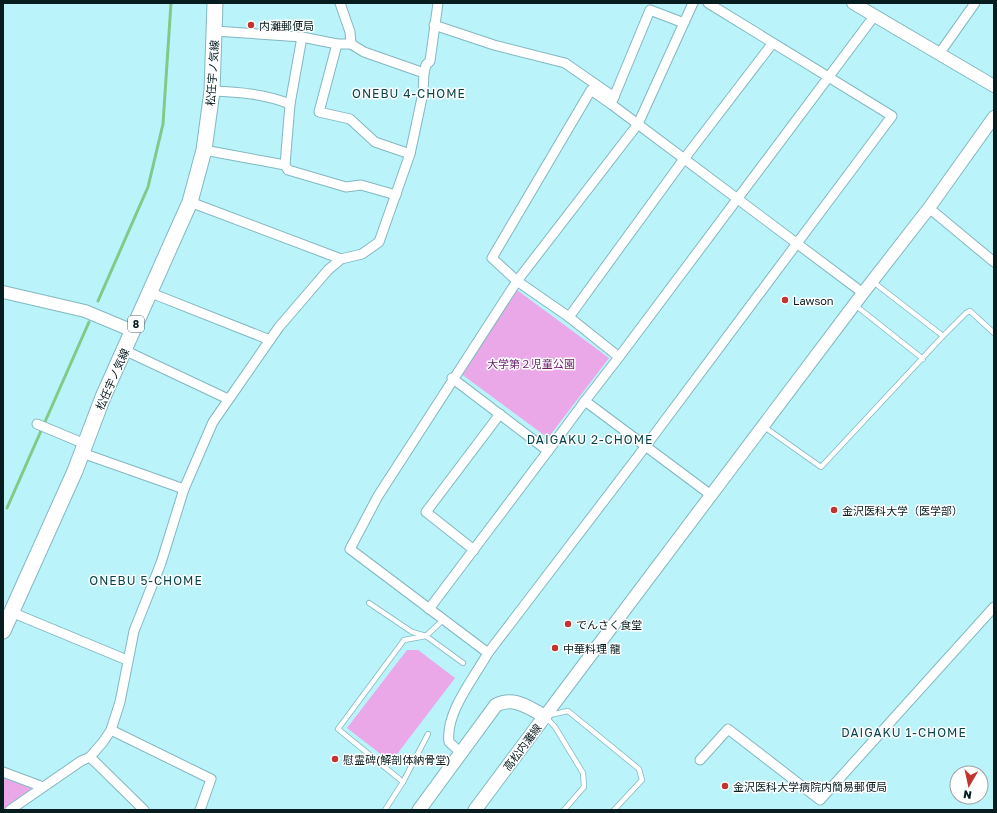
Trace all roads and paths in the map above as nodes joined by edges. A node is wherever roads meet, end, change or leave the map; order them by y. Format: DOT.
graph roads {
  1 [pos="215,3"];
  2 [pos="340,3"];
  3 [pos="438,3"];
  4 [pos="693,3"];
  5 [pos="708,3"];
  6 [pos="853,3"];
  7 [pos="975,3"];
  8 [pos="875,16"];
  9 [pos="684,23"];
  10 [pos="434,25"];
  11 [pos="215,31"];
  12 [pos="302,37"];
  13 [pos="337,44"];
  14 [pos="350,44"];
  15 [pos="772,44"];
  16 [pos="939,54"];
  17 [pos="424,73"];
  18 [pos="828,76"];
  19 [pos="994,86"];
  20 [pos="212,91"];
  21 [pos="612,101"];
  22 [pos="290,104"];
  23 [pos="994,117"];
  24 [pos="638,124"];
  25 [pos="204,150"];
  26 [pos="410,154"];
  27 [pos="684,160"];
  28 [pos="285,165"];
  29 [pos="396,195"];
  30 [pos="738,199"];
  31 [pos="190,202"];
  32 [pos="929,208"];
  33 [pos="797,243"];
  34 [pos="341,259"];
  35 [pos="994,262"];
  36 [pos="517,281"];
  37 [pos="872,281"];
  38 [pos="3,292"];
  39 [pos="863,292"];
  40 [pos="151,293"];
  41 [pos="854,305"];
  42 [pos="569,317"];
  43 [pos="133,330"];
  44 [pos="994,333"];
  45 [pos="943,336"];
  46 [pos="270,340"];
  47 [pos="124,350"];
  48 [pos="619,357"];
  49 [pos="923,359"];
  50 [pos="452,378"];
  51 [pos="228,399"];
  52 [pos="585,401"];
  53 [pos="500,414"];
  54 [pos="41,426"];
  55 [pos="762,426"];
  56 [pos="645,446"];
  57 [pos="84,448"];
  58 [pos="548,451"];
  59 [pos="184,489"];
  60 [pos="711,494"];
  61 [pos="474,550"];
  62 [pos="369,603"];
  63 [pos="994,607"];
  64 [pos="429,609"];
  65 [pos="12,612"];
  66 [pos="443,620"];
  67 [pos="3,631"];
  68 [pos="426,636"];
  69 [pos="488,654"];
  70 [pos="127,660"];
  71 [pos="462,664"];
  72 [pos="545,716"];
  73 [pos="111,730"];
  74 [pos="428,734"];
  75 [pos="461,753"];
  76 [pos="90,757"];
  77 [pos="700,760"];
  78 [pos="3,772"];
  79 [pos="403,782"];
  80 [pos="43,787"];
  81 [pos="10,810"];
  82 [pos="144,810"];
  83 [pos="200,810"];
  84 [pos="386,810"];
  85 [pos="419,810"];
  86 [pos="475,810"];
  87 [pos="564,810"];
  88 [pos="614,810"];
  1 -- 11 [label="main road, 松任宇ノ気線 / 8"];
  2 -- 14 [label="street"];
  3 -- 10 [label="street"];
  4 -- 9 [label="street"];
  5 -- 15 [label="street"];
  6 -- 8 [label="street"];
  7 -- 16 [label="street"];
  8 -- 16 [label="street"];
  8 -- 18 [label="street"];
  9 -- 21 [label="street"];
  9 -- 24 [label="street"];
  10 -- 17 [label="street"];
  10 -- 21 [label="street"];
  11 -- 12 [label="street"];
  11 -- 20 [label="main road, 松任宇ノ気線 / 8"];
  12 -- 13 [label="street"];
  12 -- 22 [label="street"];
  13 -- 14 [label="street"];
  13 -- 26 [label="street"];
  14 -- 17 [label="street"];
  15 -- 18 [label="street"];
  15 -- 27 [label="street"];
  16 -- 19 [label="street"];
  17 -- 26 [label="street"];
  18 -- 30 [label="street"];
  18 -- 33 [label="street"];
  20 -- 22 [label="street"];
  20 -- 25 [label="main road, 松任宇ノ気線 / 8"];
  21 -- 24 [label="street"];
  21 -- 36 [label="street"];
  22 -- 28 [label="street"];
  23 -- 32 [label="street"];
  24 -- 27 [label="street"];
  24 -- 36 [label="street"];
  25 -- 28 [label="street"];
  25 -- 31 [label="main road, 松任宇ノ気線 / 8"];
  26 -- 29 [label="street"];
  27 -- 30 [label="street"];
  27 -- 42 [label="street"];
  28 -- 29 [label="street"];
  29 -- 34 [label="street"];
  30 -- 33 [label="street"];
  30 -- 48 [label="street"];
  31 -- 34 [label="street"];
  31 -- 40 [label="main road, 松任宇ノ気線 / 8"];
  32 -- 35 [label="street"];
  32 -- 37 [label="street"];
  33 -- 39 [label="street"];
  33 -- 56 [label="street"];
  34 -- 46 [label="street"];
  36 -- 42 [label="street"];
  36 -- 50 [label="street"];
  37 -- 39 [label="street"];
  37 -- 45 [label="lane"];
  38 -- 43 [label="street"];
  39 -- 41 [label="street"];
  40 -- 43 [label="main road, 松任宇ノ気線 / 8"];
  40 -- 46 [label="street"];
  41 -- 49 [label="lane"];
  41 -- 55 [label="street"];
  42 -- 48 [label="street"];
  43 -- 47 [label="main road, 松任宇ノ気線 / 8"];
  44 -- 45 [label="lane"];
  45 -- 49 [label="lane"];
  46 -- 51 [label="street"];
  47 -- 51 [label="street"];
  47 -- 57 [label="main road, 松任宇ノ気線 / 8"];
  48 -- 52 [label="street"];
  49 -- 55 [label="lane"];
  50 -- 53 [label="street"];
  50 -- 64 [label="street"];
  51 -- 59 [label="street"];
  52 -- 56 [label="street"];
  52 -- 58 [label="street"];
  53 -- 58 [label="street"];
  53 -- 61 [label="street"];
  54 -- 57 [label="street"];
  55 -- 60 [label="street"];
  56 -- 60 [label="street"];
  56 -- 69 [label="street"];
  57 -- 59 [label="street"];
  57 -- 65 [label="main road, 松任宇ノ気線 / 8"];
  58 -- 61 [label="street"];
  59 -- 70 [label="street"];
  60 -- 72 [label="street"];
  61 -- 64 [label="street"];
  62 -- 68 [label="lane"];
  63 -- 77 [label="street"];
  64 -- 66 [label="street"];
  65 -- 67 [label="main road, 松任宇ノ気線 / 8"];
  65 -- 70 [label="street"];
  66 -- 68 [label="lane"];
  66 -- 69 [label="street"];
  68 -- 71 [label="lane"];
  68 -- 79 [label="lane"];
  69 -- 75 [label="street"];
  70 -- 73 [label="street"];
  72 -- 75 [label="main road, 高松内灘線"];
  72 -- 86 [label="main road, 高松内灘線"];
  72 -- 87 [label="lane"];
  72 -- 88 [label="lane"];
  73 -- 76 [label="street"];
  73 -- 83 [label="street"];
  74 -- 79 [label="lane"];
  75 -- 85 [label="main road, 高松内灘線"];
  76 -- 80 [label="street"];
  76 -- 82 [label="street"];
  78 -- 80 [label="street"];
  79 -- 84 [label="lane"];
  80 -- 81 [label="street"];
}
